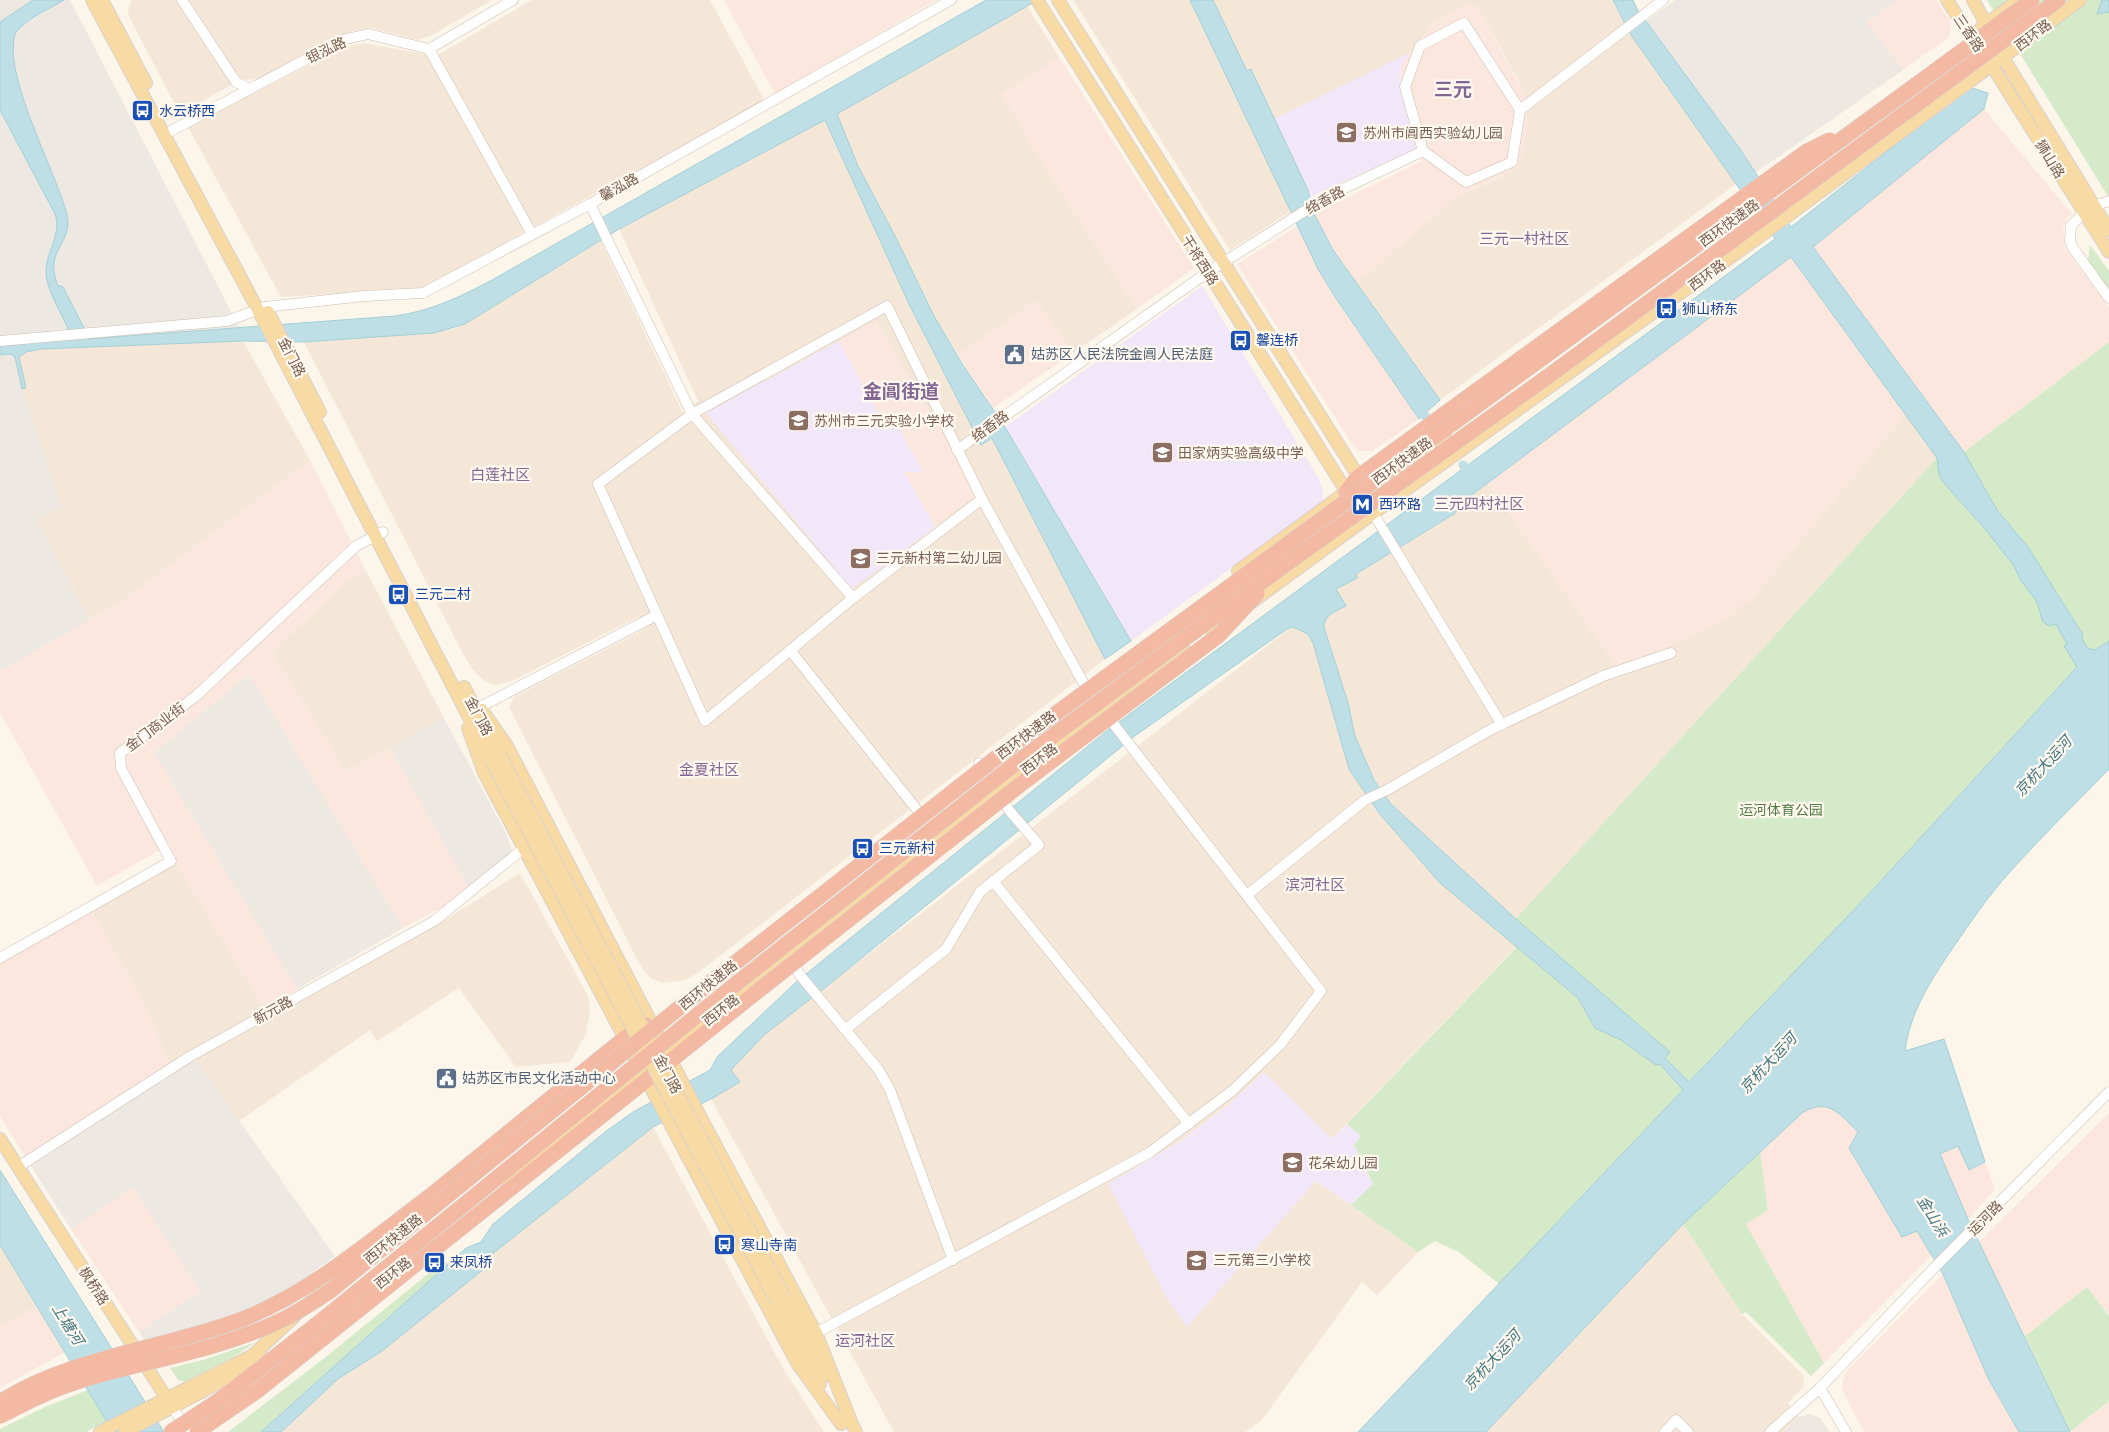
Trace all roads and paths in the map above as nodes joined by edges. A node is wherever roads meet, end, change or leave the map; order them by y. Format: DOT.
graph roads {
  1 [pos="92,0"];
  2 [pos="182,0"];
  3 [pos="513,0"];
  4 [pos="951,0"];
  5 [pos="1058,0"];
  6 [pos="1663,0"];
  7 [pos="1947,0"];
  8 [pos="1973,0"];
  9 [pos="2019,0"];
  10 [pos="2032,0"];
  11 [pos="2058,0"];
  12 [pos="2080,0"];
  13 [pos="106,1"];
  14 [pos="1039,3"];
  15 [pos="1987,23"];
  16 [pos="1970,36"];
  17 [pos="429,49"];
  18 [pos="1997,62"];
  19 [pos="249,88"];
  20 [pos="1520,110"];
  21 [pos="1873,118"];
  22 [pos="171,130"];
  23 [pos="1423,151"];
  24 [pos="1176,189"];
  25 [pos="1162,198"];
  26 [pos="2109,201"];
  27 [pos="592,209"];
  28 [pos="2088,209"];
  29 [pos="2109,230"];
  30 [pos="532,234"];
  31 [pos="2109,252"];
  32 [pos="1222,262"];
  33 [pos="1208,272"];
  34 [pos="2109,298"];
  35 [pos="261,308"];
  36 [pos="0,341"];
  37 [pos="692,414"];
  38 [pos="1448,418"];
  39 [pos="957,450"];
  40 [pos="1359,479"];
  41 [pos="1369,494"];
  42 [pos="982,498"];
  43 [pos="1350,498"];
  44 [pos="1372,514"];
  45 [pos="379,534"];
  46 [pos="1282,567"];
  47 [pos="853,598"];
  48 [pos="657,615"];
  49 [pos="1212,631"];
  50 [pos="790,650"];
  51 [pos="1671,653"];
  52 [pos="1084,684"];
  53 [pos="461,690"];
  54 [pos="480,707"];
  55 [pos="1104,711"];
  56 [pos="1502,725"];
  57 [pos="978,763"];
  58 [pos="998,790"];
  59 [pos="918,811"];
  60 [pos="524,848"];
  61 [pos="993,881"];
  62 [pos="1247,895"];
  63 [pos="769,930"];
  64 [pos="789,956"];
  65 [pos="0,958"];
  66 [pos="652,1022"];
  67 [pos="846,1029"];
  68 [pos="626,1040"];
  69 [pos="670,1056"];
  70 [pos="645,1077"];
  71 [pos="2109,1092"];
  72 [pos="1189,1124"];
  73 [pos="0,1139"];
  74 [pos="18,1167"];
  75 [pos="953,1260"];
  76 [pos="816,1333"];
  77 [pos="1820,1388"];
  78 [pos="0,1402"];
  79 [pos="170,1403"];
  80 [pos="154,1411"];
  81 [pos="0,1416"];
  82 [pos="845,1425"];
  83 [pos="100,1432"];
  84 [pos="125,1432"];
  85 [pos="172,1432"];
  86 [pos="189,1432"];
  87 [pos="197,1432"];
  88 [pos="856,1432"];
  89 [pos="1665,1432"];
  90 [pos="1688,1432"];
  91 [pos="1770,1432"];
  92 [pos="1846,1432"];
  1 -- 35 [label="main road, 金门路"];
  2 -- 19 [label="street"];
  3 -- 17 [label="street"];
  4 -- 27 [label="street, 馨泓路"];
  5 -- 24 [label="main road, 干将西路"];
  6 -- 20 [label="street"];
  7 -- 16 [label="main road, 三香路"];
  8 -- 15 [label="main road, 三香路"];
  9 -- 15 [label="main road"];
  10 -- 21 [label="highway, 西环快速路, bridge"];
  11 -- 46 [label="highway, 西环快速路, bridge"];
  12 -- 18 [label="main road, 西环路"];
  13 -- 22 [label="main road, 金门路"];
  14 -- 25 [label="main road, 干将西路"];
  15 -- 16 [label="main road"];
  15 -- 18 [label="main road, 三香路"];
  16 -- 18 [label="main road, 三香路"];
  16 -- 38 [label="main road"];
  17 -- 19 [label="street, 银泓路"];
  17 -- 30 [label="street"];
  18 -- 28 [label="main road, 狮山路"];
  18 -- 44 [label="main road, 西环路"];
  19 -- 22 [label="street, 银泓路"];
  20 -- 23 [label="street"];
  20 -- 23 [label="street"];
  21 -- 40 [label="highway, bridge"];
  21 -- 81 [label="highway, 西环快速路, bridge"];
  22 -- 35 [label="main road, 金门路"];
  23 -- 32 [label="street, 络香路"];
  24 -- 25 [label="main road"];
  24 -- 32 [label="main road, 干将西路"];
  25 -- 33 [label="main road, 干将西路"];
  26 -- 28 [label="street"];
  27 -- 30 [label="street, 馨泓路"];
  27 -- 37 [label="street"];
  28 -- 29 [label="main road, 狮山路"];
  28 -- 31 [label="main road, 狮山路"];
  28 -- 34 [label="street"];
  30 -- 35 [label="street, 馨泓路"];
  32 -- 33 [label="street, 络香路"];
  32 -- 40 [label="main road, 干将西路"];
  33 -- 39 [label="street, 络香路"];
  33 -- 43 [label="main road, 干将西路"];
  35 -- 36 [label="street, 馨泓路"];
  35 -- 45 [label="main road, 金门路"];
  37 -- 39 [label="street"];
  37 -- 47 [label="street"];
  37 -- 48 [label="street"];
  38 -- 40 [label="main road"];
  38 -- 41 [label="main road"];
  39 -- 42 [label="street"];
  40 -- 41 [label="main road, 干将西路"];
  40 -- 43 [label="highway"];
  41 -- 44 [label="main road, 干将西路"];
  42 -- 47 [label="street"];
  42 -- 52 [label="street"];
  43 -- 44 [label="main road, 干将西路"];
  43 -- 49 [label="main road"];
  43 -- 52 [label="main road"];
  44 -- 49 [label="main road, 西环路"];
  44 -- 56 [label="street"];
  45 -- 53 [label="main road, 金门路"];
  45 -- 65 [label="street, 金门商业街"];
  46 -- 69 [label="highway, bridge"];
  46 -- 85 [label="highway, 西环快速路, bridge"];
  47 -- 50 [label="street"];
  48 -- 50 [label="street"];
  48 -- 54 [label="street"];
  49 -- 55 [label="main road, 西环路"];
  50 -- 59 [label="street"];
  51 -- 56 [label="street"];
  52 -- 55 [label="street"];
  52 -- 57 [label="main road"];
  53 -- 54 [label="main road"];
  53 -- 60 [label="main road"];
  53 -- 82 [label="main road, 金门路, bridge"];
  54 -- 66 [label="main road"];
  55 -- 58 [label="main road, 西环路"];
  55 -- 62 [label="street"];
  56 -- 62 [label="street"];
  57 -- 58 [label="street"];
  57 -- 59 [label="main road"];
  58 -- 61 [label="street"];
  58 -- 64 [label="main road, 西环路"];
  59 -- 63 [label="main road"];
  60 -- 68 [label="main road"];
  60 -- 74 [label="street, 新元路"];
  61 -- 67 [label="street"];
  61 -- 72 [label="street"];
  62 -- 72 [label="street"];
  63 -- 64 [label="street"];
  63 -- 66 [label="main road"];
  64 -- 67 [label="street"];
  64 -- 69 [label="main road, 西环路"];
  66 -- 68 [label="highway"];
  66 -- 69 [label="main road"];
  67 -- 75 [label="street"];
  68 -- 70 [label="main road"];
  68 -- 78 [label="highway, bridge"];
  68 -- 79 [label="main road, 西环路"];
  69 -- 70 [label="highway"];
  69 -- 76 [label="main road"];
  70 -- 79 [label="main road, 西环路"];
  70 -- 82 [label="main road"];
  70 -- 87 [label="highway"];
  71 -- 77 [label="street, 运河路"];
  72 -- 75 [label="street"];
  73 -- 74 [label="main road, 枫桥路"];
  74 -- 79 [label="main road, 枫桥路"];
  75 -- 76 [label="street"];
  76 -- 82 [label="main road"];
  77 -- 91 [label="street, 运河路"];
  77 -- 92 [label="street"];
  79 -- 80 [label="main road, 西环路"];
  79 -- 86 [label="street, 枫桥路"];
  80 -- 83 [label="main road, 西环路"];
  80 -- 84 [label="main road, 西环路"];
  82 -- 88 [label="main road, 金门路"];
  89 -- 90 [label="street"];
}
